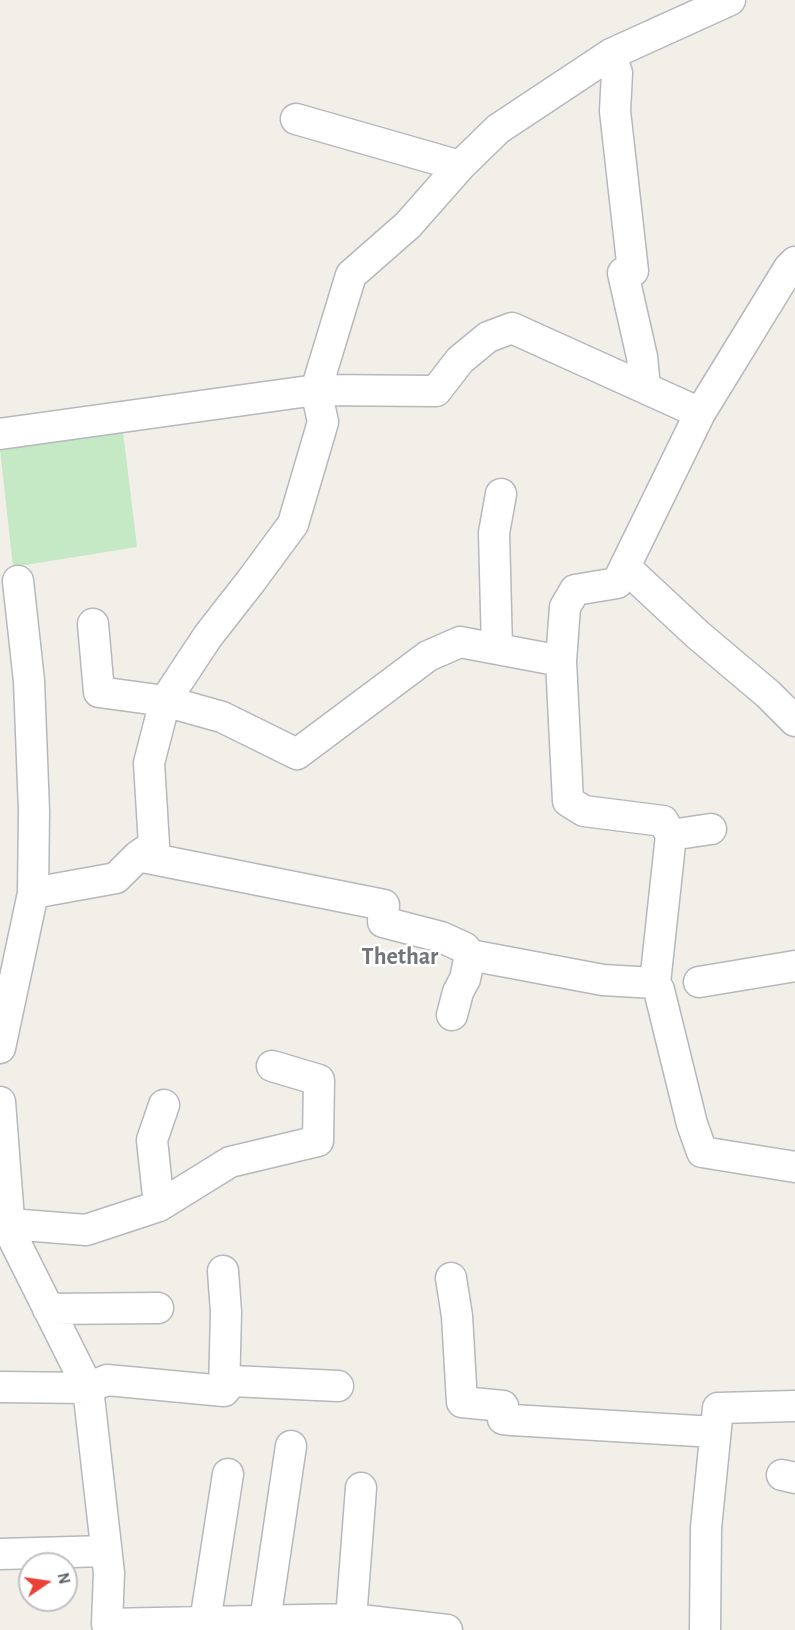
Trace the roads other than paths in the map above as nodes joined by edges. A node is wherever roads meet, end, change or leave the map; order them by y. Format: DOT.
graph roads {
  1 [pos="730,0"];
  2 [pos="611,54"];
  3 [pos="296,119"];
  4 [pos="460,166"];
  5 [pos="795,262"];
  6 [pos="645,387"];
  7 [pos="316,390"];
  8 [pos="700,413"];
  9 [pos="0,434"];
  10 [pos="501,494"];
  11 [pos="625,567"];
  12 [pos="18,581"];
  13 [pos="93,624"];
  14 [pos="497,649"];
  15 [pos="561,660"];
  16 [pos="165,701"];
  17 [pos="795,721"];
  18 [pos="711,829"];
  19 [pos="671,836"];
  20 [pos="138,856"];
  21 [pos="33,893"];
  22 [pos="470,955"];
  23 [pos="795,966"];
  24 [pos="699,982"];
  25 [pos="655,983"];
  26 [pos="453,1015"];
  27 [pos="0,1048"];
  28 [pos="272,1066"];
  29 [pos="0,1102"];
  30 [pos="164,1105"];
  31 [pos="795,1167"];
  32 [pos="159,1206"];
  33 [pos="10,1224"];
  34 [pos="224,1271"];
  35 [pos="451,1278"];
  36 [pos="158,1308"];
  37 [pos="48,1309"];
  38 [pos="338,1386"];
  39 [pos="0,1388"];
  40 [pos="88,1388"];
  41 [pos="224,1391"];
  42 [pos="795,1406"];
  43 [pos="715,1432"];
  44 [pos="291,1446"];
  45 [pos="228,1474"];
  46 [pos="361,1488"];
  47 [pos="106,1551"];
  48 [pos="0,1554"];
  49 [pos="351,1619"];
  50 [pos="265,1621"];
  51 [pos="205,1622"];
  52 [pos="107,1627"];
  53 [pos="403,1627"];
  54 [pos="447,1630"];
  55 [pos="705,1630"];
  1 -- 2 [label="street"];
  2 -- 4 [label="street"];
  2 -- 6 [label="street"];
  3 -- 4 [label="street"];
  4 -- 7 [label="street"];
  5 -- 8 [label="street"];
  6 -- 7 [label="street"];
  6 -- 8 [label="street"];
  7 -- 9 [label="street"];
  7 -- 16 [label="street"];
  8 -- 11 [label="street"];
  10 -- 14 [label="street"];
  11 -- 15 [label="street"];
  11 -- 17 [label="street"];
  12 -- 21 [label="street"];
  13 -- 16 [label="street"];
  14 -- 15 [label="street"];
  14 -- 16 [label="street"];
  15 -- 19 [label="street"];
  16 -- 20 [label="street"];
  18 -- 19 [label="street"];
  19 -- 25 [label="street"];
  20 -- 21 [label="street"];
  20 -- 22 [label="street"];
  21 -- 27 [label="street"];
  22 -- 25 [label="street"];
  22 -- 26 [label="street"];
  23 -- 24 [label="street"];
  25 -- 31 [label="street"];
  28 -- 32 [label="street"];
  29 -- 33 [label="street"];
  30 -- 32 [label="street"];
  32 -- 33 [label="street"];
  33 -- 37 [label="street"];
  34 -- 41 [label="street"];
  35 -- 43 [label="street"];
  36 -- 37 [label="street"];
  37 -- 40 [label="street"];
  38 -- 41 [label="street"];
  39 -- 40 [label="street"];
  40 -- 41 [label="street"];
  40 -- 47 [label="street"];
  42 -- 43 [label="street"];
  43 -- 55 [label="street"];
  44 -- 50 [label="street"];
  45 -- 51 [label="street"];
  46 -- 49 [label="street"];
  47 -- 48 [label="street"];
  47 -- 52 [label="street"];
  49 -- 50 [label="street"];
  49 -- 53 [label="street"];
  50 -- 51 [label="street"];
  51 -- 52 [label="street"];
  53 -- 54 [label="street"];
}
